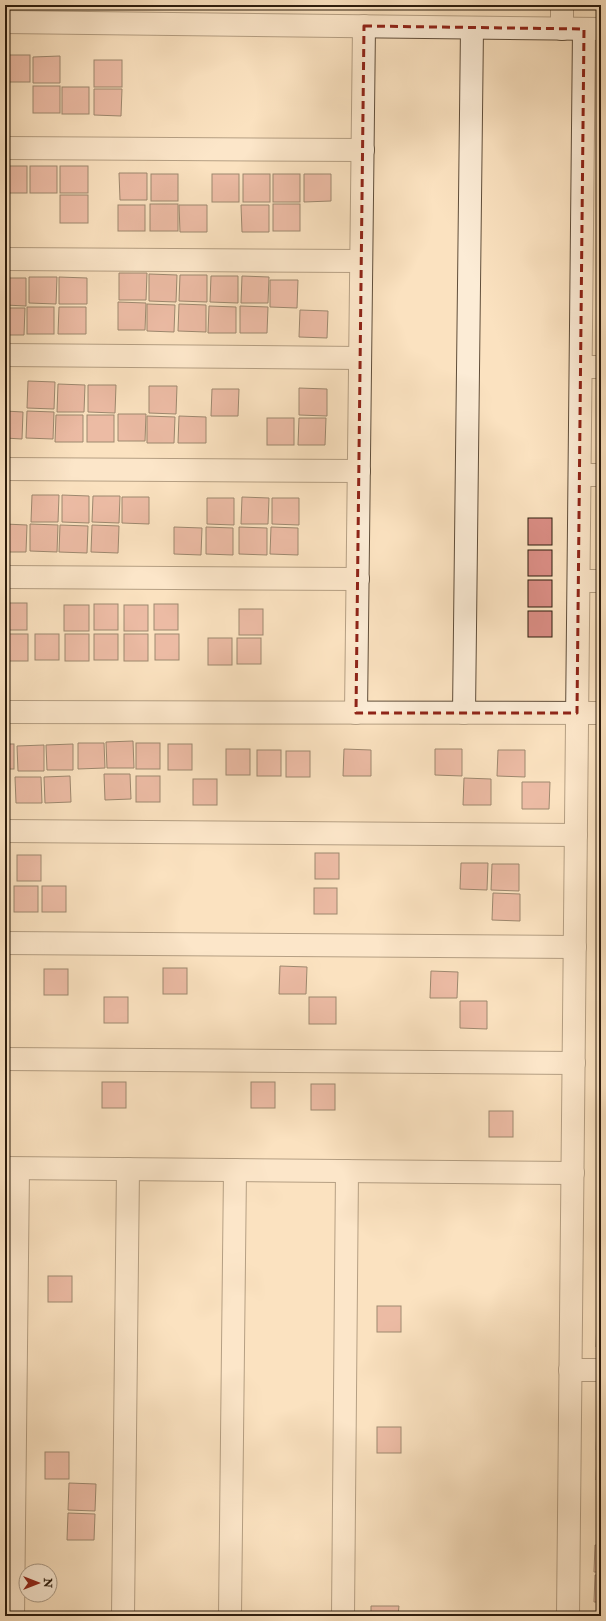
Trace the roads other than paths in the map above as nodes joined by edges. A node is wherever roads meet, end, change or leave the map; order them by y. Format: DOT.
graph roads {
  1 [pos="562,5"];
  2 [pos="5,22"];
  3 [pos="364,26"];
  4 [pos="472,28"];
  5 [pos="562,29"];
  6 [pos="592,29"];
  7 [pos="592,143"];
  8 [pos="5,148"];
  9 [pos="363,150"];
  10 [pos="5,258"];
  11 [pos="362,261"];
  12 [pos="591,269"];
  13 [pos="5,355"];
  14 [pos="360,358"];
  15 [pos="591,367"];
  16 [pos="5,469"];
  17 [pos="359,471"];
  18 [pos="580,475"];
  19 [pos="601,475"];
  20 [pos="5,577"];
  21 [pos="358,579"];
  22 [pos="578,581"];
  23 [pos="601,581"];
  24 [pos="5,712"];
  25 [pos="356,713"];
  26 [pos="464,713"];
  27 [pos="577,713"];
  28 [pos="601,713"];
  29 [pos="5,831"];
  30 [pos="576,836"];
  31 [pos="5,943"];
  32 [pos="575,947"];
  33 [pos="5,1059"];
  34 [pos="574,1063"];
  35 [pos="11,1168"];
  36 [pos="128,1169"];
  37 [pos="235,1170"];
  38 [pos="347,1171"];
  39 [pos="572,1173"];
  40 [pos="570,1370"];
  41 [pos="601,1370"];
  42 [pos="13,1616"];
  43 [pos="123,1616"];
  44 [pos="230,1616"];
  45 [pos="342,1616"];
  46 [pos="568,1616"];
  1 -- 5 [label="street"];
  2 -- 3 [label="street"];
  3 -- 4 [label="street"];
  3 -- 9 [label="street"];
  4 -- 5 [label="street"];
  4 -- 26 [label="street"];
  5 -- 6 [label="street"];
  6 -- 7 [label="street"];
  7 -- 12 [label="street"];
  8 -- 9 [label="street"];
  9 -- 11 [label="street"];
  10 -- 11 [label="street"];
  11 -- 14 [label="street"];
  12 -- 15 [label="street"];
  13 -- 14 [label="street"];
  14 -- 17 [label="street"];
  15 -- 18 [label="street"];
  16 -- 17 [label="street"];
  17 -- 21 [label="street"];
  18 -- 19 [label="street"];
  18 -- 22 [label="street"];
  20 -- 21 [label="street"];
  21 -- 25 [label="street"];
  22 -- 23 [label="street"];
  22 -- 27 [label="street"];
  24 -- 25 [label="street"];
  25 -- 26 [label="street"];
  26 -- 27 [label="street"];
  27 -- 28 [label="street"];
  27 -- 30 [label="street"];
  29 -- 30 [label="street"];
  30 -- 32 [label="street"];
  31 -- 32 [label="street"];
  32 -- 34 [label="street"];
  33 -- 34 [label="street"];
  34 -- 39 [label="street"];
  35 -- 36 [label="street"];
  35 -- 42 [label="street"];
  36 -- 37 [label="street"];
  36 -- 43 [label="street"];
  37 -- 38 [label="street"];
  37 -- 44 [label="street"];
  38 -- 39 [label="street"];
  38 -- 45 [label="street"];
  39 -- 40 [label="street"];
  40 -- 41 [label="street"];
  40 -- 46 [label="street"];
}
